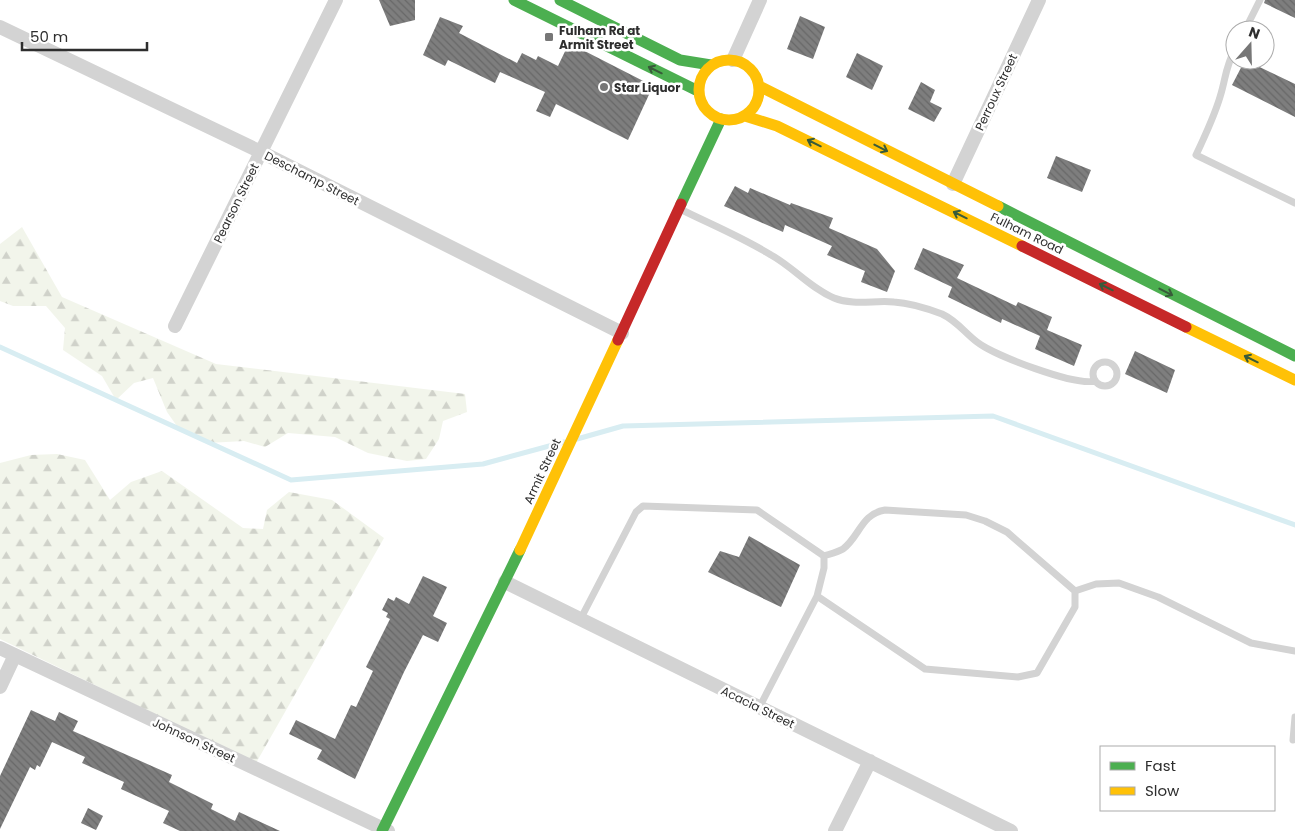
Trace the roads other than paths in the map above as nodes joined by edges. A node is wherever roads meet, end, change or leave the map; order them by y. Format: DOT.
graph roads {
  1 [pos="336,0"];
  2 [pos="514,0"];
  3 [pos="560,0"];
  4 [pos="760,0"];
  5 [pos="1039,0"];
  6 [pos="1260,0"];
  7 [pos="1250,20"];
  8 [pos="0,27"];
  9 [pos="733,60"];
  10 [pos="711,65"];
  11 [pos="1226,70"];
  12 [pos="759,86"];
  13 [pos="698,91"];
  14 [pos="745,116"];
  15 [pos="721,119"];
  16 [pos="261,152"];
  17 [pos="953,184"];
  18 [pos="1295,203"];
  19 [pos="679,209"];
  20 [pos="175,326"];
  21 [pos="622,333"];
  22 [pos="1295,356"];
  23 [pos="1295,380"];
  24 [pos="1095,381"];
  25 [pos="824,556"];
  26 [pos="505,582"];
  27 [pos="1075,591"];
  28 [pos="817,596"];
  29 [pos="580,620"];
  30 [pos="0,648"];
  31 [pos="1295,652"];
  32 [pos="15,655"];
  33 [pos="0,686"];
  34 [pos="760,708"];
  35 [pos="1295,717"];
  36 [pos="1293,740"];
  37 [pos="870,761"];
  38 [pos="385,830"];
  39 [pos="835,831"];
  40 [pos="1011,831"];
  1 -- 16 [label="street, Pearson Street"];
  13 -- 2 [label="street, one-way"];
  3 -- 10 [label="street"];
  4 -- 9 [label="street"];
  5 -- 17 [label="street, Perroux Street"];
  6 -- 7 [label="lane"];
  8 -- 16 [label="street, Deschamp Street"];
  9 -- 10 [label="street"];
  9 -- 12 [label="street"];
  10 -- 13 [label="street"];
  11 -- 18 [label="lane"];
  12 -- 14 [label="street"];
  12 -- 17 [label="street, Fulham Road, one-way"];
  13 -- 15 [label="street"];
  14 -- 15 [label="street"];
  23 -- 14 [label="street, Fulham Road, one-way"];
  15 -- 19 [label="street, Armit Street"];
  16 -- 20 [label="street, Pearson Street"];
  16 -- 21 [label="street, Deschamp Street"];
  17 -- 22 [label="street, Fulham Road, one-way"];
  19 -- 21 [label="street, Armit Street"];
  19 -- 24 [label="lane"];
  21 -- 26 [label="street, Armit Street"];
  25 -- 27 [label="lane"];
  25 -- 28 [label="lane"];
  25 -- 29 [label="lane"];
  26 -- 29 [label="street, Acacia Street"];
  26 -- 38 [label="street, Armit Street"];
  27 -- 28 [label="lane"];
  27 -- 31 [label="lane"];
  28 -- 34 [label="lane"];
  29 -- 34 [label="street, Acacia Street"];
  30 -- 32 [label="street, Johnson Street"];
  32 -- 33 [label="street"];
  32 -- 38 [label="street, Johnson Street"];
  34 -- 37 [label="street, Acacia Street"];
  35 -- 36 [label="lane"];
  37 -- 39 [label="street"];
  37 -- 40 [label="street, Acacia Street"];
}
